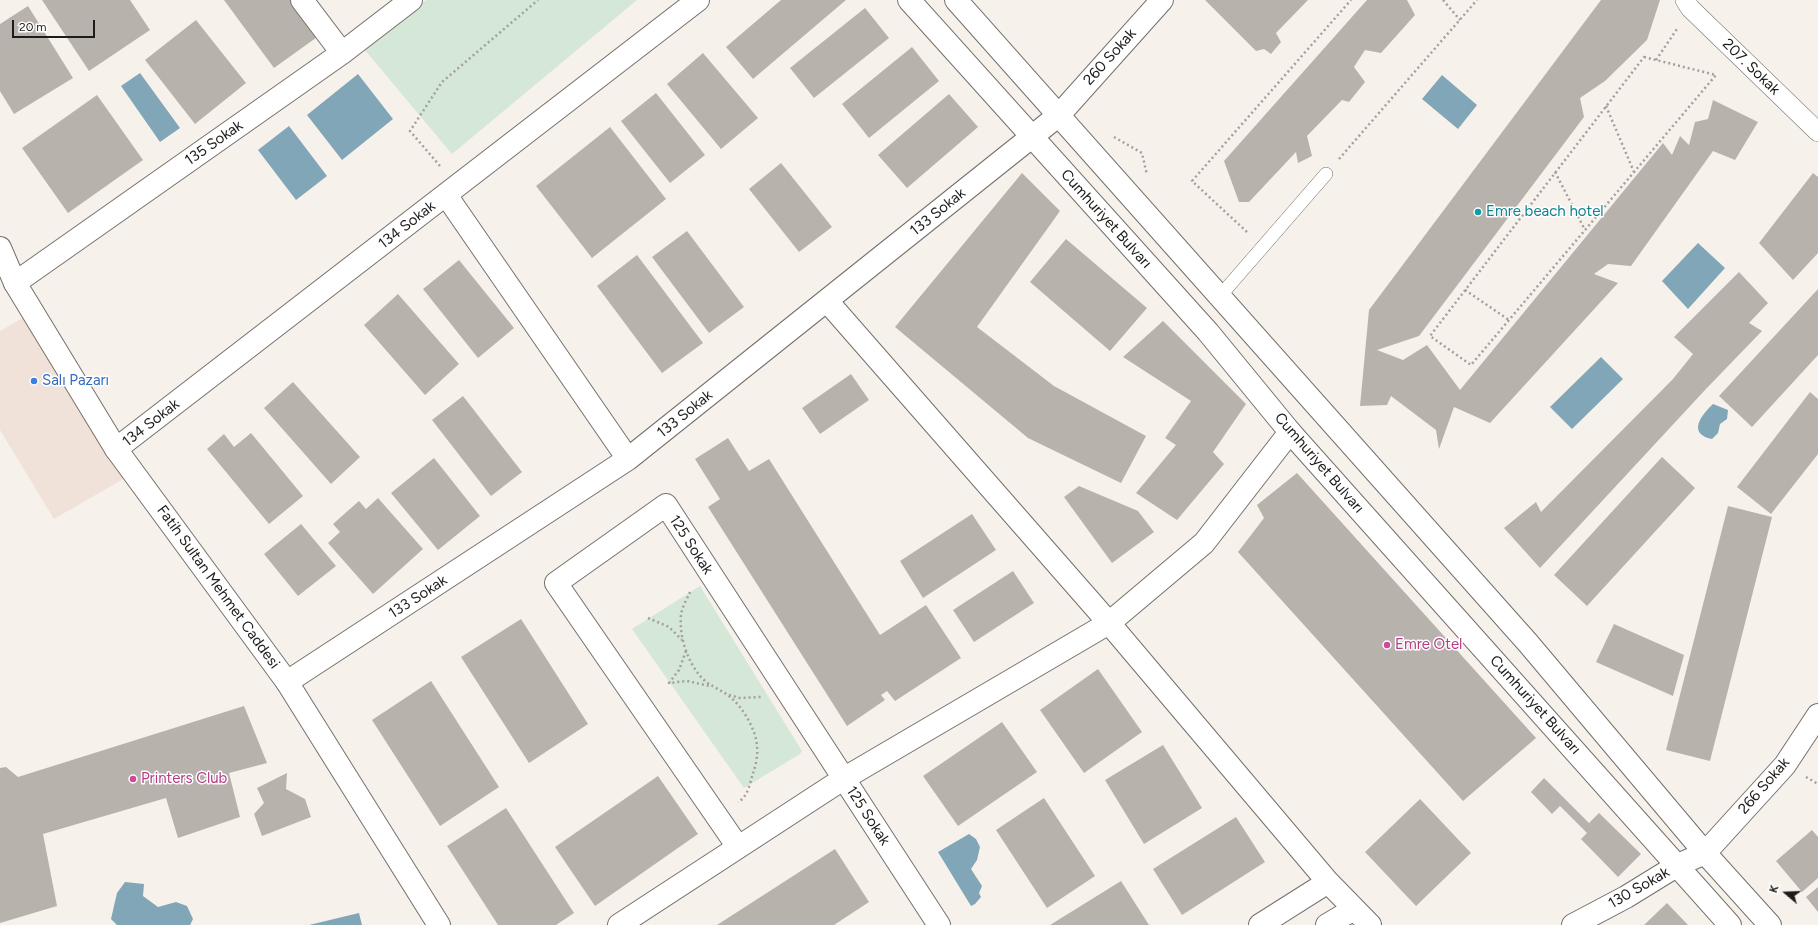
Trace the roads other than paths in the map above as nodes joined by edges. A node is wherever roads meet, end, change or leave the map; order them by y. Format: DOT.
graph roads {
  1 [pos="302,0"];
  2 [pos="411,0"];
  3 [pos="698,0"];
  4 [pos="909,0"];
  5 [pos="956,0"];
  6 [pos="1162,0"];
  7 [pos="1688,4"];
  8 [pos="342,53"];
  9 [pos="1059,115"];
  10 [pos="1818,132"];
  11 [pos="1032,136"];
  12 [pos="1326,174"];
  13 [pos="451,191"];
  14 [pos="0,248"];
  15 [pos="15,283"];
  16 [pos="1220,296"];
  17 [pos="827,301"];
  18 [pos="1290,432"];
  19 [pos="116,449"];
  20 [pos="628,459"];
  21 [pos="1109,623"];
  22 [pos="287,682"];
  23 [pos="1818,715"];
  24 [pos="843,779"];
  25 [pos="738,848"];
  26 [pos="1705,853"];
  27 [pos="1678,865"];
  28 [pos="1328,882"];
  29 [pos="1354,909"];
  30 [pos="439,925"];
  31 [pos="619,925"];
  32 [pos="939,925"];
  33 [pos="1260,925"];
  34 [pos="1327,925"];
  35 [pos="1370,925"];
  36 [pos="1573,925"];
  37 [pos="1730,925"];
  38 [pos="1770,925"];
  1 -- 8 [label="street"];
  2 -- 8 [label="street, 135 Sokak"];
  3 -- 13 [label="street, 134 Sokak"];
  4 -- 11 [label="street, Cumhuriyet Bulvarı"];
  5 -- 9 [label="street"];
  6 -- 9 [label="street, 260 Sokak"];
  7 -- 10 [label="street, 207. Sokak"];
  8 -- 15 [label="street, 135 Sokak"];
  9 -- 11 [label="street, 133 Sokak"];
  9 -- 16 [label="street"];
  11 -- 17 [label="street, 133 Sokak"];
  11 -- 18 [label="street, Cumhuriyet Bulvarı"];
  12 -- 16 [label="lane"];
  13 -- 19 [label="street, 134 Sokak"];
  13 -- 20 [label="street"];
  14 -- 15 [label="street, Fatih Sultan Mehmet Caddesi"];
  15 -- 19 [label="street, Fatih Sultan Mehmet Caddesi"];
  16 -- 26 [label="street"];
  17 -- 20 [label="street, 133 Sokak"];
  17 -- 21 [label="street"];
  18 -- 21 [label="street"];
  18 -- 27 [label="street, Cumhuriyet Bulvarı"];
  19 -- 22 [label="street, Fatih Sultan Mehmet Caddesi"];
  20 -- 22 [label="street, 133 Sokak"];
  21 -- 24 [label="street"];
  21 -- 28 [label="street"];
  22 -- 30 [label="street, Fatih Sultan Mehmet Caddesi"];
  23 -- 26 [label="street, 266 Sokak"];
  24 -- 25 [label="street"];
  24 -- 25 [label="street, 125 Sokak"];
  24 -- 32 [label="street, 125 Sokak"];
  25 -- 31 [label="street"];
  26 -- 27 [label="street, 130 Sokak"];
  26 -- 38 [label="street"];
  27 -- 36 [label="street, 130 Sokak"];
  27 -- 37 [label="street, Cumhuriyet Bulvarı"];
  28 -- 29 [label="street"];
  28 -- 33 [label="street"];
  29 -- 34 [label="street"];
  29 -- 35 [label="street"];
}
